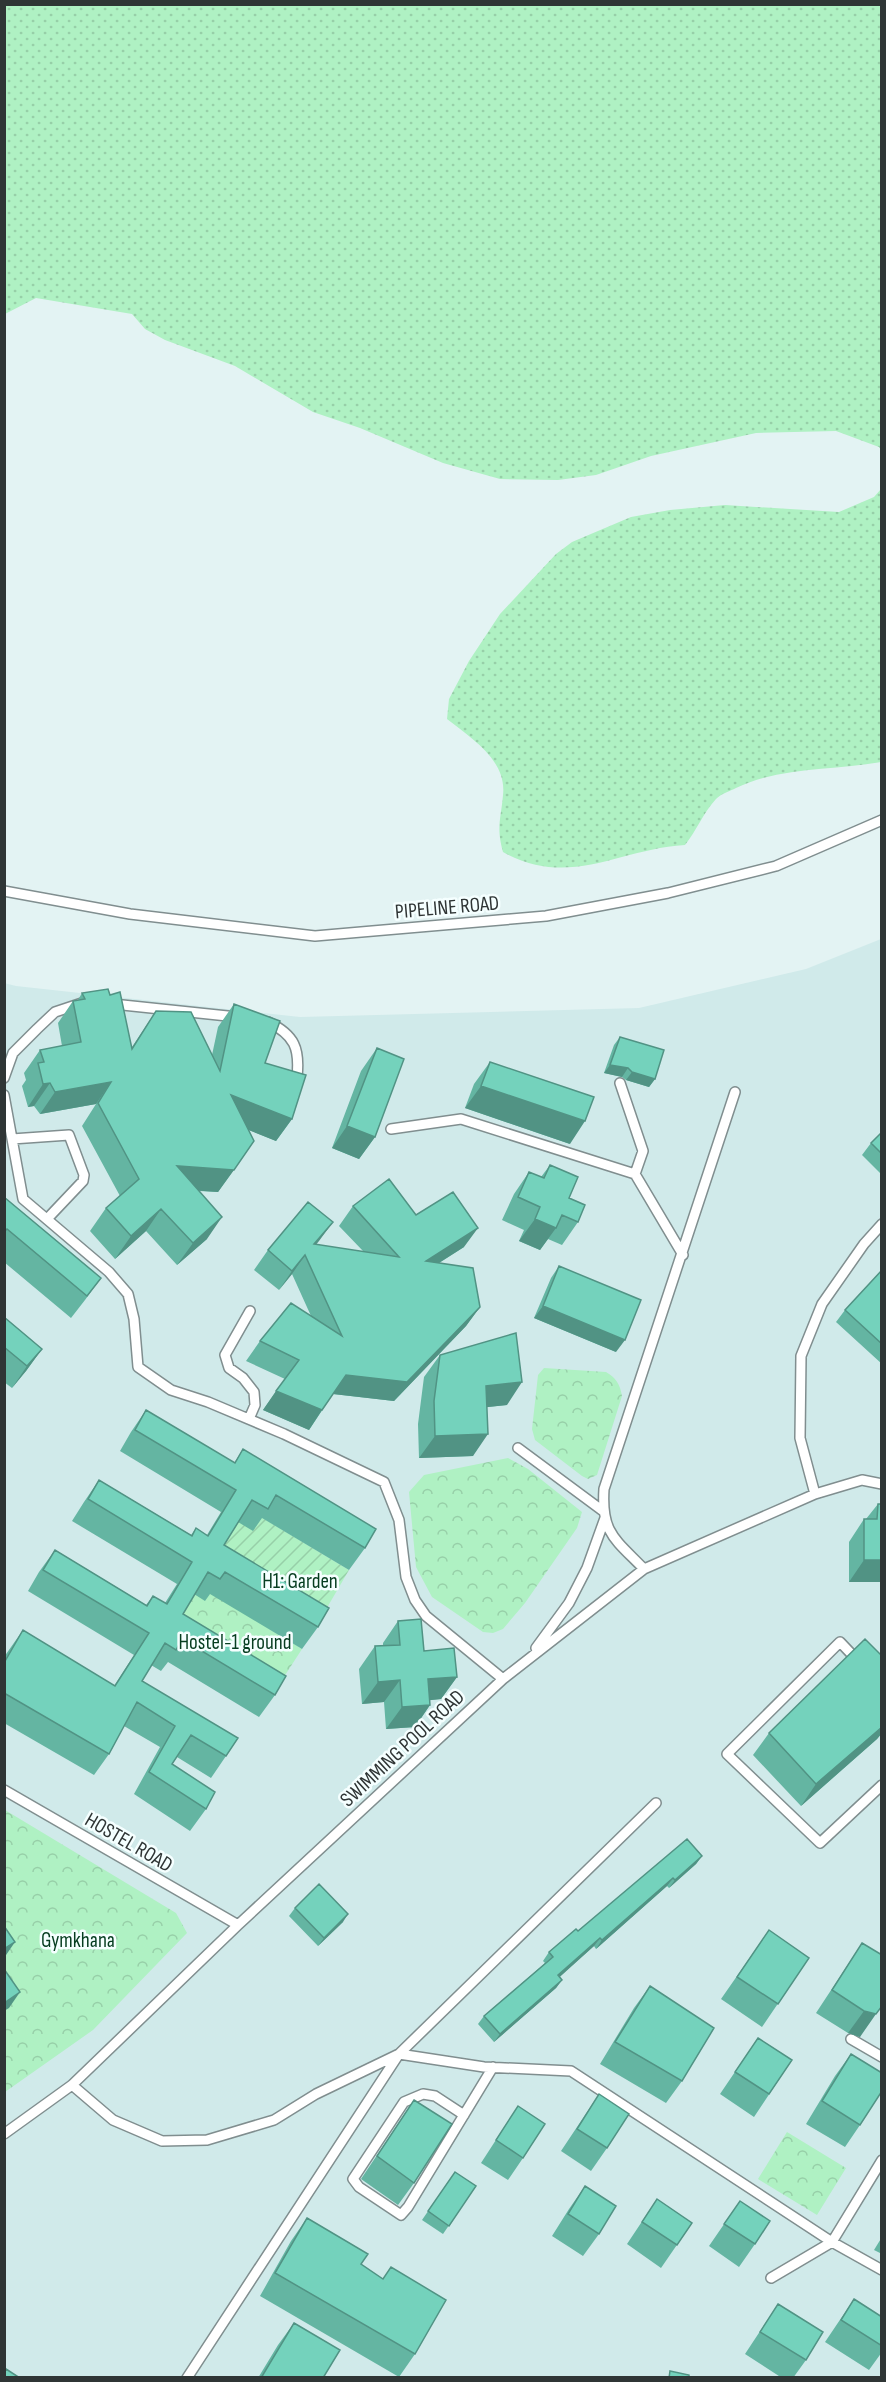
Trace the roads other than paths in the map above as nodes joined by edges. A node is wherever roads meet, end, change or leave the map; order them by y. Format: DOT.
graph roads {
  1 [pos="882,820"];
  2 [pos="4,891"];
  3 [pos="297,1077"];
  4 [pos="4,1078"];
  5 [pos="620,1083"];
  6 [pos="735,1092"];
  7 [pos="4,1095"];
  8 [pos="391,1130"];
  9 [pos="12,1139"];
  10 [pos="634,1174"];
  11 [pos="47,1220"];
  12 [pos="882,1224"];
  13 [pos="683,1255"];
  14 [pos="250,1311"];
  15 [pos="249,1419"];
  16 [pos="518,1448"];
  17 [pos="882,1484"];
  18 [pos="815,1494"];
  19 [pos="604,1515"];
  20 [pos="644,1569"];
  21 [pos="529,1658"];
  22 [pos="868,1672"];
  23 [pos="503,1679"];
  24 [pos="882,1785"];
  25 [pos="4,1790"];
  26 [pos="656,1803"];
  27 [pos="238,1924"];
  28 [pos="851,2039"];
  29 [pos="399,2054"];
  30 [pos="882,2057"];
  31 [pos="493,2067"];
  32 [pos="72,2085"];
  33 [pos="464,2115"];
  34 [pos="4,2134"];
  35 [pos="882,2160"];
  36 [pos="832,2242"];
  37 [pos="882,2270"];
  38 [pos="771,2278"];
  39 [pos="187,2378"];
  1 -- 2 [label="lane, PIPELINE ROAD"];
  3 -- 4 [label="lane"];
  5 -- 10 [label="lane"];
  6 -- 13 [label="lane"];
  7 -- 9 [label="lane"];
  8 -- 10 [label="lane"];
  9 -- 11 [label="lane"];
  9 -- 11 [label="lane"];
  10 -- 13 [label="lane"];
  11 -- 15 [label="lane"];
  12 -- 18 [label="lane"];
  13 -- 19 [label="lane"];
  14 -- 15 [label="lane"];
  15 -- 23 [label="lane"];
  16 -- 19 [label="lane"];
  17 -- 18 [label="lane, SWIMMING POOL ROAD"];
  18 -- 20 [label="lane, SWIMMING POOL ROAD"];
  19 -- 20 [label="lane"];
  19 -- 21 [label="lane"];
  20 -- 21 [label="lane, SWIMMING POOL ROAD"];
  21 -- 23 [label="lane, SWIMMING POOL ROAD"];
  22 -- 24 [label="lane"];
  23 -- 27 [label="lane, SWIMMING POOL ROAD"];
  25 -- 27 [label="lane, HOSTEL ROAD"];
  26 -- 29 [label="lane"];
  27 -- 32 [label="lane, SWIMMING POOL ROAD"];
  28 -- 30 [label="lane"];
  29 -- 31 [label="lane"];
  29 -- 32 [label="lane"];
  29 -- 39 [label="lane"];
  31 -- 33 [label="lane"];
  31 -- 36 [label="lane"];
  32 -- 34 [label="lane, SWIMMING POOL ROAD"];
  33 -- 33 [label="lane"];
  35 -- 36 [label="lane"];
  36 -- 37 [label="lane"];
  36 -- 38 [label="lane"];
}
